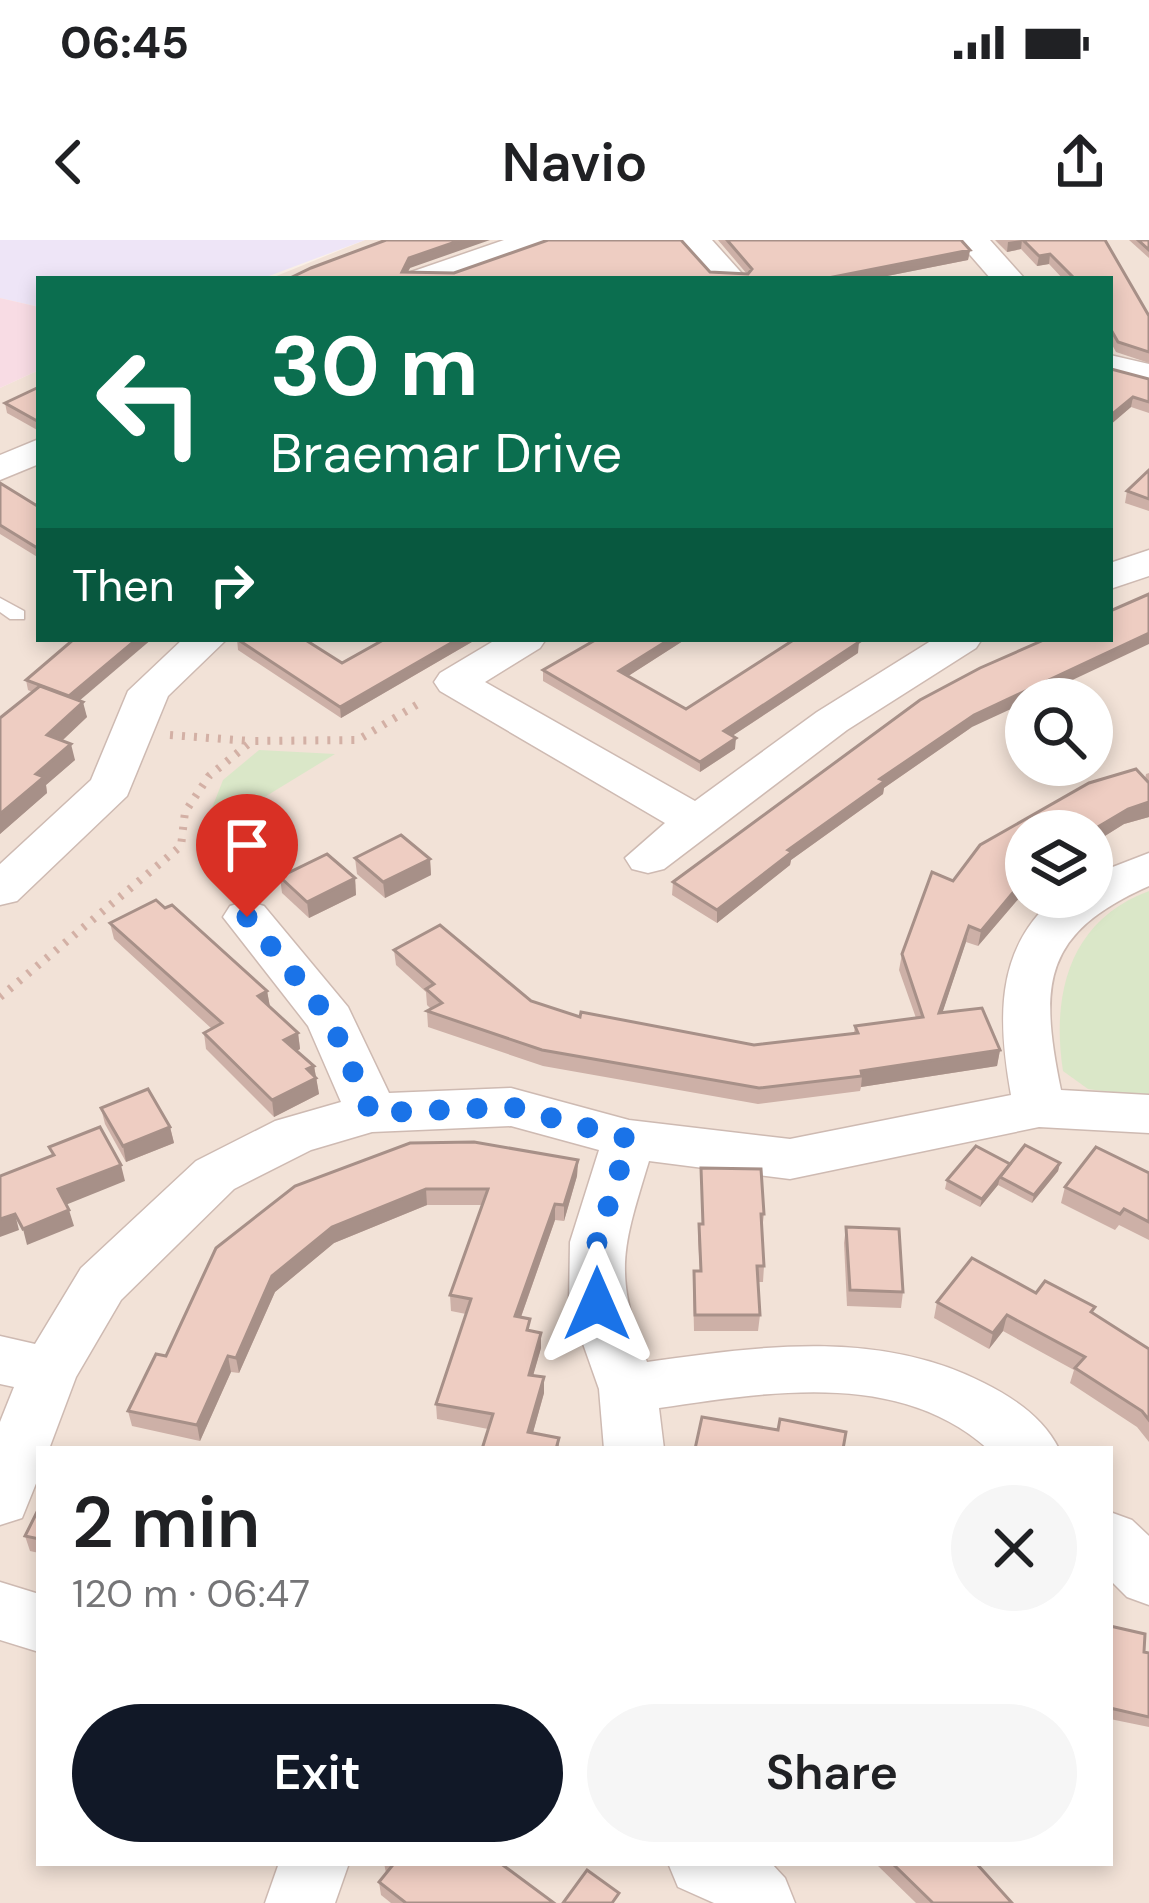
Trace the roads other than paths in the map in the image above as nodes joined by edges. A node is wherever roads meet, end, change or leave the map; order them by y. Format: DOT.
graph roads {
  1 [pos="535,240"];
  2 [pos="694,240"];
  3 [pos="973,240"];
  4 [pos="431,276"];
  5 [pos="727,276"];
  6 [pos="1006,276"];
  7 [pos="1113,366"];
  8 [pos="1149,375"];
  9 [pos="36,451"];
  10 [pos="0,469"];
  11 [pos="1149,562"];
  12 [pos="1113,576"];
  13 [pos="204,642"];
  14 [pos="521,642"];
  15 [pos="957,642"];
  16 [pos="697,822"];
  17 [pos="648,858"];
  18 [pos="1149,868"];
  19 [pos="1113,884"];
  20 [pos="1,888"];
  21 [pos="247,917"];
  22 [pos="1058,918"];
  23 [pos="1039,1108"];
  24 [pos="371,1113"];
  25 [pos="1149,1114"];
  26 [pos="629,1139"];
  27 [pos="25,1366"];
  28 [pos="628,1389"];
  29 [pos="634,1446"];
  30 [pos="1026,1446"];
  31 [pos="0,1499"];
  32 [pos="1113,1542"];
  33 [pos="1149,1577"];
  34 [pos="0,1610"];
  35 [pos="36,1622"];
  36 [pos="313,1866"];
  37 [pos="710,1866"];
  38 [pos="300,1903"];
  39 [pos="760,1903"];
  1 -- 4 [label="street"];
  2 -- 5 [label="street"];
  3 -- 6 [label="street"];
  7 -- 8 [label="street"];
  9 -- 10 [label="street"];
  11 -- 12 [label="street"];
  13 -- 20 [label="street"];
  14 -- 16 [label="street"];
  15 -- 16 [label="street"];
  16 -- 17 [label="street"];
  18 -- 19 [label="street"];
  21 -- 24 [label="street"];
  22 -- 23 [label="street"];
  23 -- 25 [label="street"];
  23 -- 26 [label="street"];
  24 -- 26 [label="street"];
  24 -- 27 [label="street"];
  26 -- 28 [label="street"];
  27 -- 31 [label="street"];
  28 -- 29 [label="street"];
  28 -- 30 [label="street"];
  32 -- 33 [label="street"];
  34 -- 35 [label="street"];
  36 -- 38 [label="street"];
  37 -- 39 [label="street"];
}
